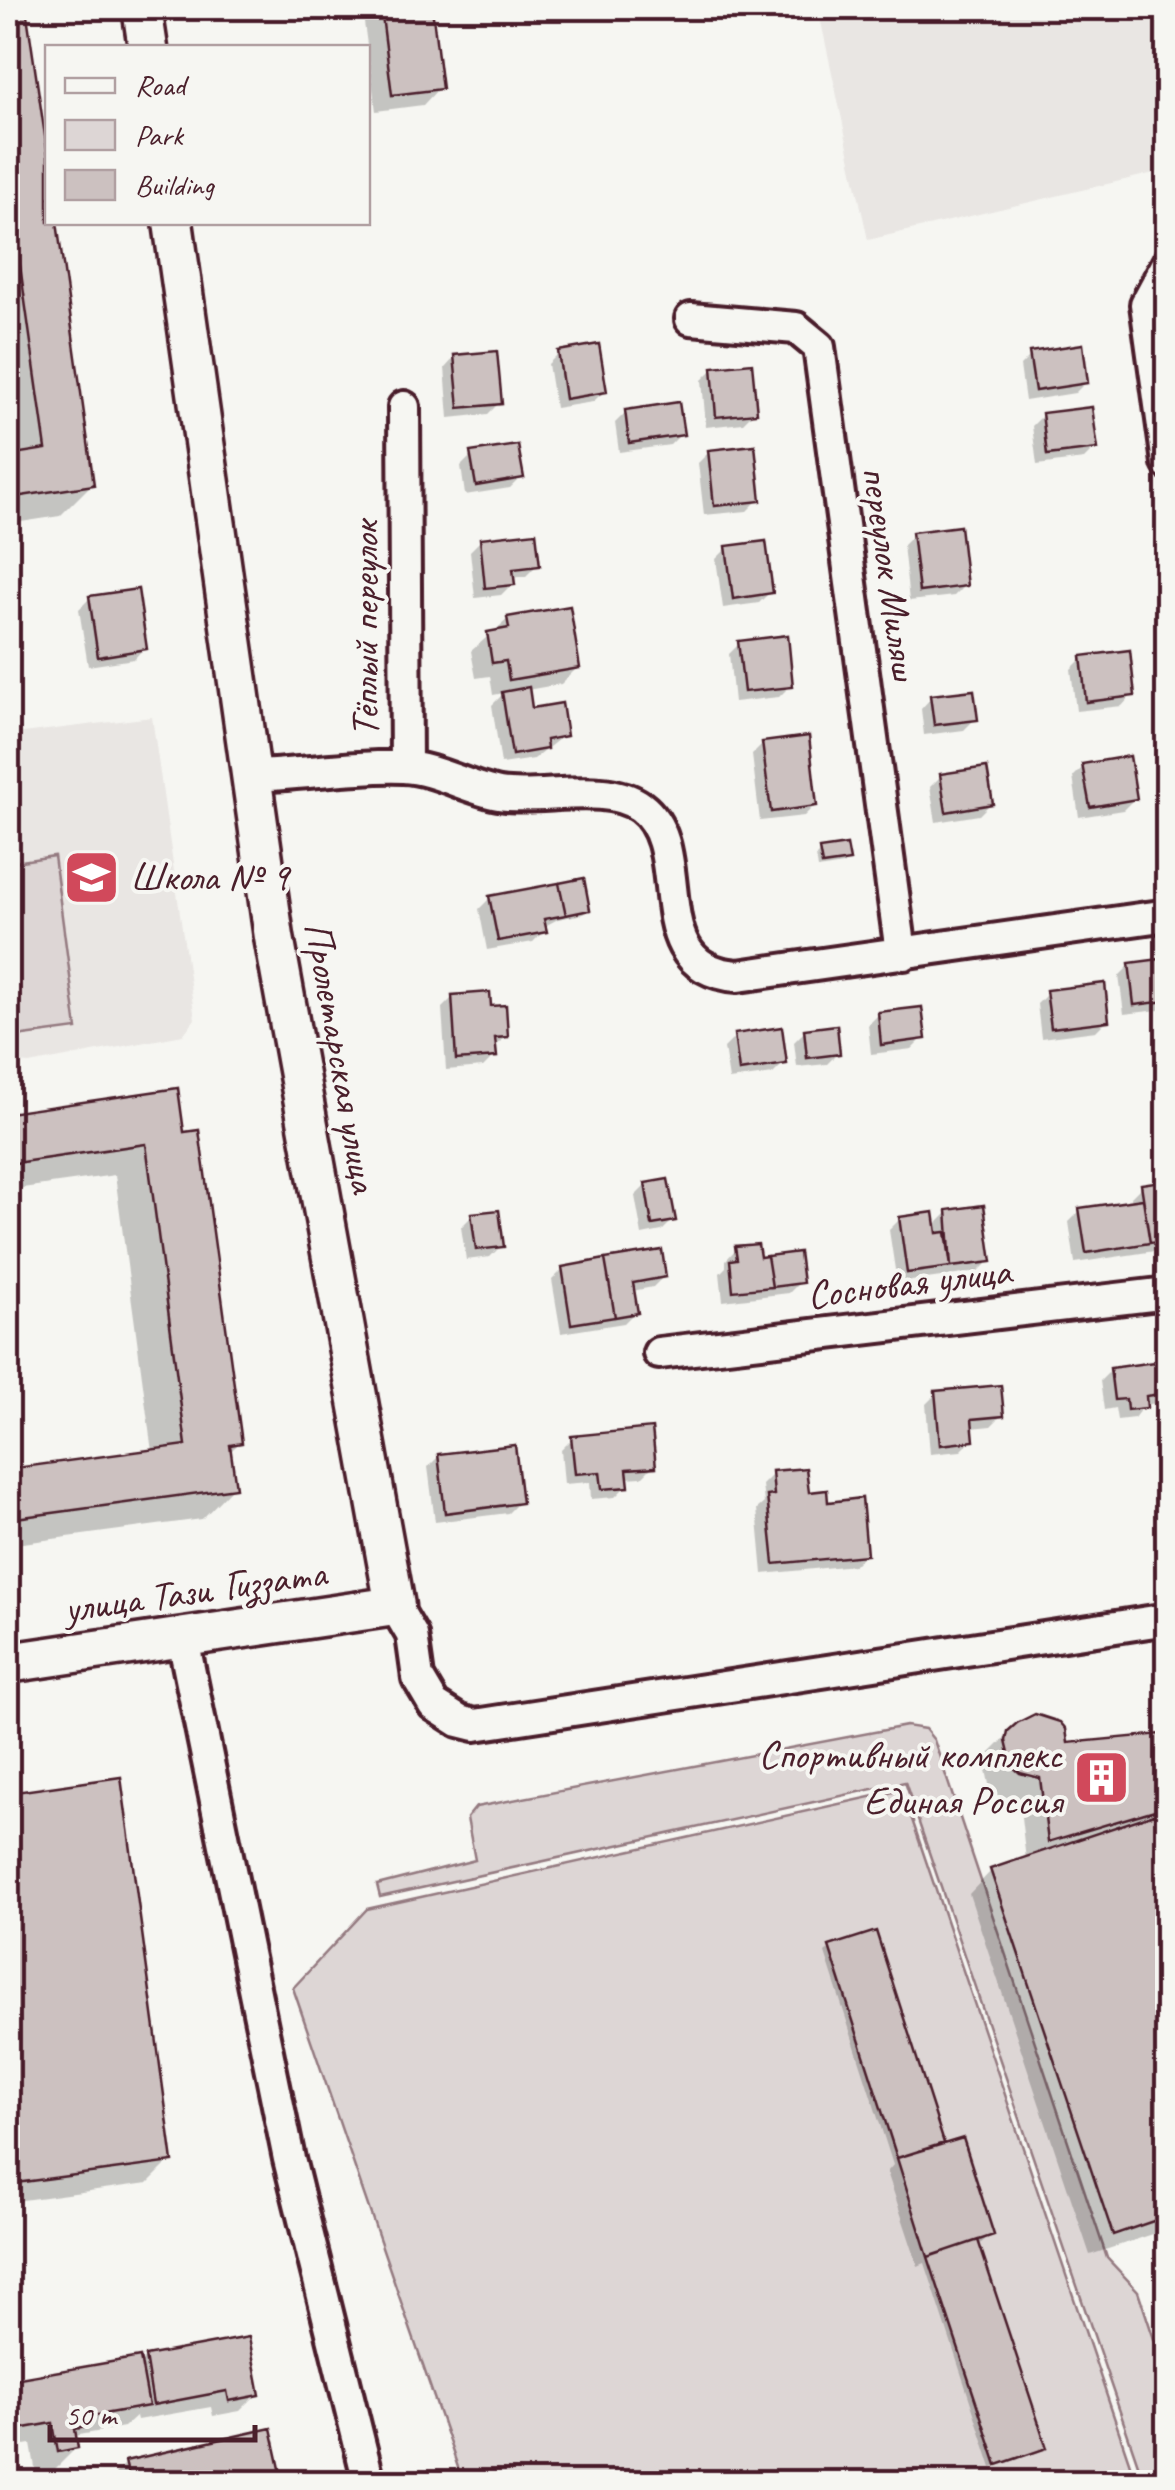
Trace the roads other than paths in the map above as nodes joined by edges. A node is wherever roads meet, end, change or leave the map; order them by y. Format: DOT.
graph roads {
  1 [pos="142,8"];
  2 [pos="148,45"];
  3 [pos="172,225"];
  4 [pos="1168,262"];
  5 [pos="691,318"];
  6 [pos="404,407"];
  7 [pos="1168,464"];
  8 [pos="406,767"];
  9 [pos="251,776"];
  10 [pos="1168,915"];
  11 [pos="902,950"];
  12 [pos="1168,1294"];
  13 [pos="659,1353"];
  14 [pos="395,1606"];
  15 [pos="1168,1618"];
  16 [pos="183,1639"];
  17 [pos="8,1664"];
  18 [pos="369,2482"];
  1 -- 2 [label="street"];
  3 -- 9 [label="street, Пролетарская улица"];
  4 -- 7 [label="street"];
  5 -- 11 [label="street, переулок Миляш"];
  6 -- 8 [label="street, Тёплый переулок"];
  8 -- 9 [label="street"];
  8 -- 11 [label="street, Тёплый переулок"];
  9 -- 14 [label="street, Пролетарская улица"];
  10 -- 11 [label="street, Тёплый переулок"];
  12 -- 13 [label="street, Сосновая улица"];
  14 -- 15 [label="street"];
  14 -- 16 [label="street, улица Тази Гиззата"];
  16 -- 17 [label="street, улица Тази Гиззата"];
  16 -- 18 [label="street"];
}
